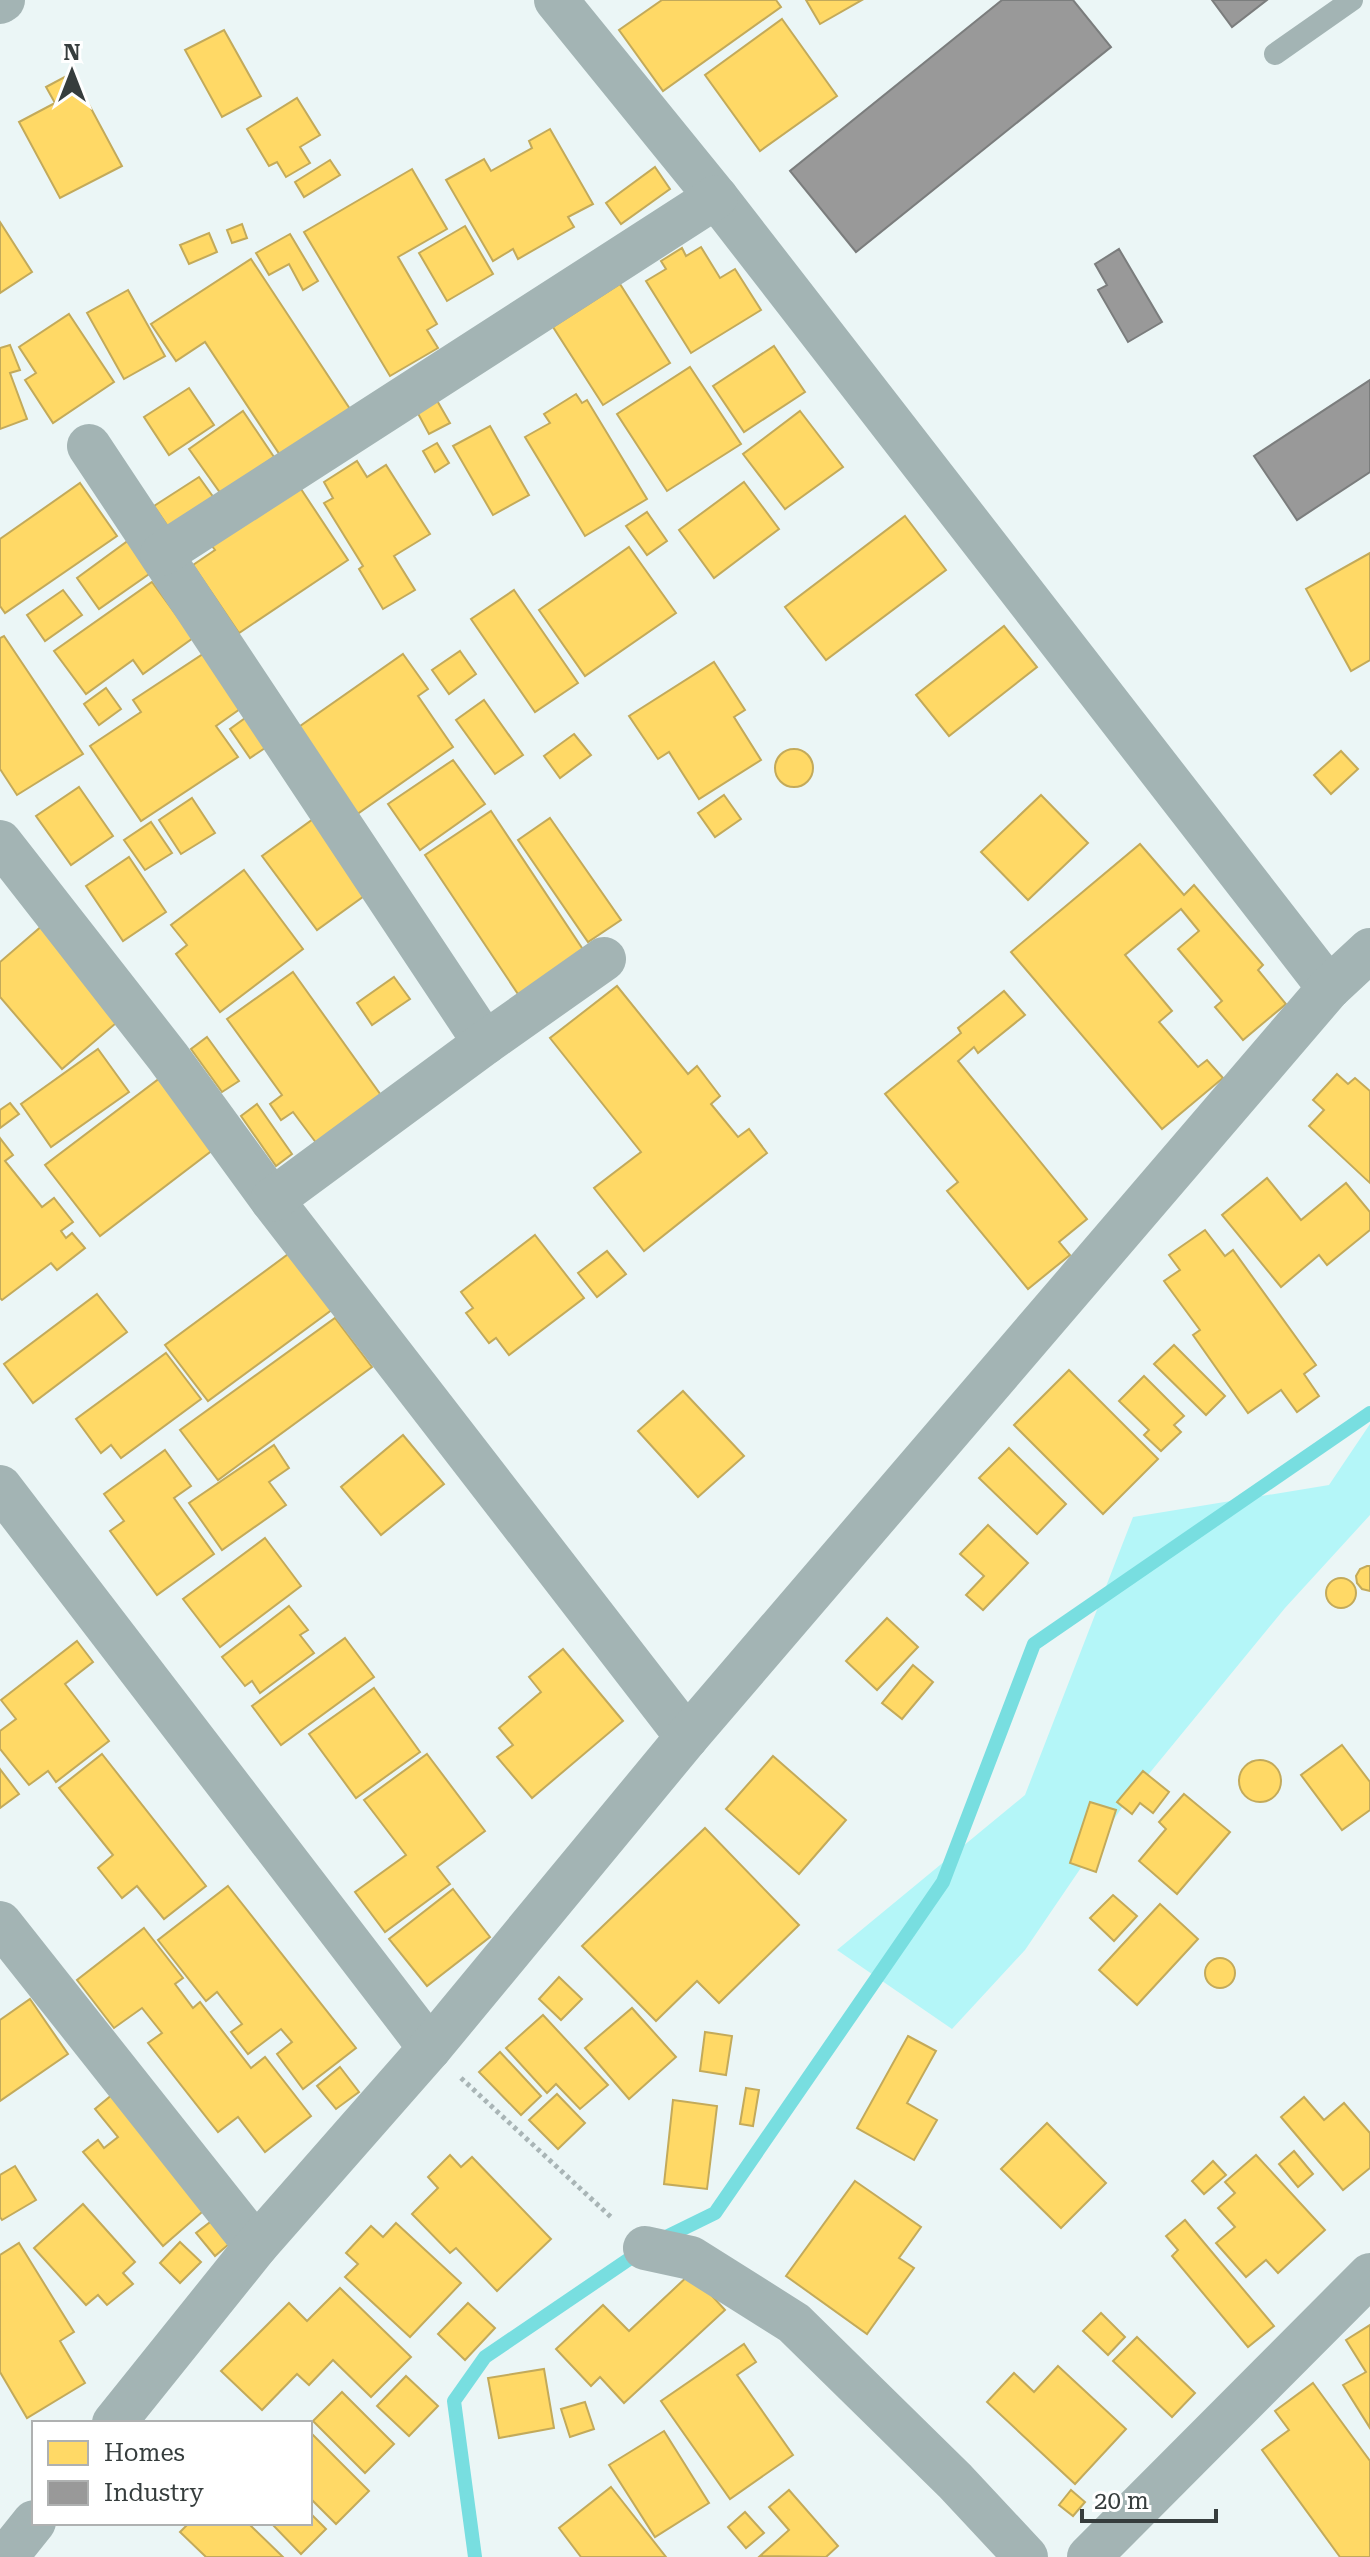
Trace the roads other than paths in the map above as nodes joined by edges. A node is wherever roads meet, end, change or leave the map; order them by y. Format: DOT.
graph roads {
  1 [pos="556,0"];
  2 [pos="1352,0"];
  3 [pos="1275,54"];
  4 [pos="716,197"];
  5 [pos="89,446"];
  6 [pos="162,554"];
  7 [pos="0,842"];
  8 [pos="1370,950"];
  9 [pos="604,959"];
  10 [pos="1329,988"];
  11 [pos="485,1043"];
  12 [pos="272,1200"];
  13 [pos="0,1487"];
  14 [pos="687,1737"];
  15 [pos="0,1923"];
  16 [pos="430,2048"];
  17 [pos="256,2246"];
  18 [pos="645,2248"];
  19 [pos="1370,2275"];
  20 [pos="116,2421"];
  21 [pos="32,2524"];
  22 [pos="0,2546"];
  23 [pos="6,2557"];
  24 [pos="1026,2557"];
  25 [pos="1089,2557"];
  1 -- 4 [label="street"];
  2 -- 3 [label="lane"];
  4 -- 6 [label="street"];
  4 -- 10 [label="street"];
  5 -- 6 [label="street"];
  6 -- 11 [label="street"];
  7 -- 12 [label="street"];
  8 -- 10 [label="street"];
  9 -- 11 [label="street"];
  10 -- 14 [label="street"];
  11 -- 12 [label="street"];
  12 -- 14 [label="street"];
  13 -- 16 [label="street"];
  14 -- 16 [label="street"];
  15 -- 17 [label="street"];
  16 -- 17 [label="street"];
  17 -- 20 [label="street"];
  18 -- 24 [label="street"];
  19 -- 25 [label="street"];
  21 -- 23 [label="street"];
  22 -- 23 [label="street"];
}
